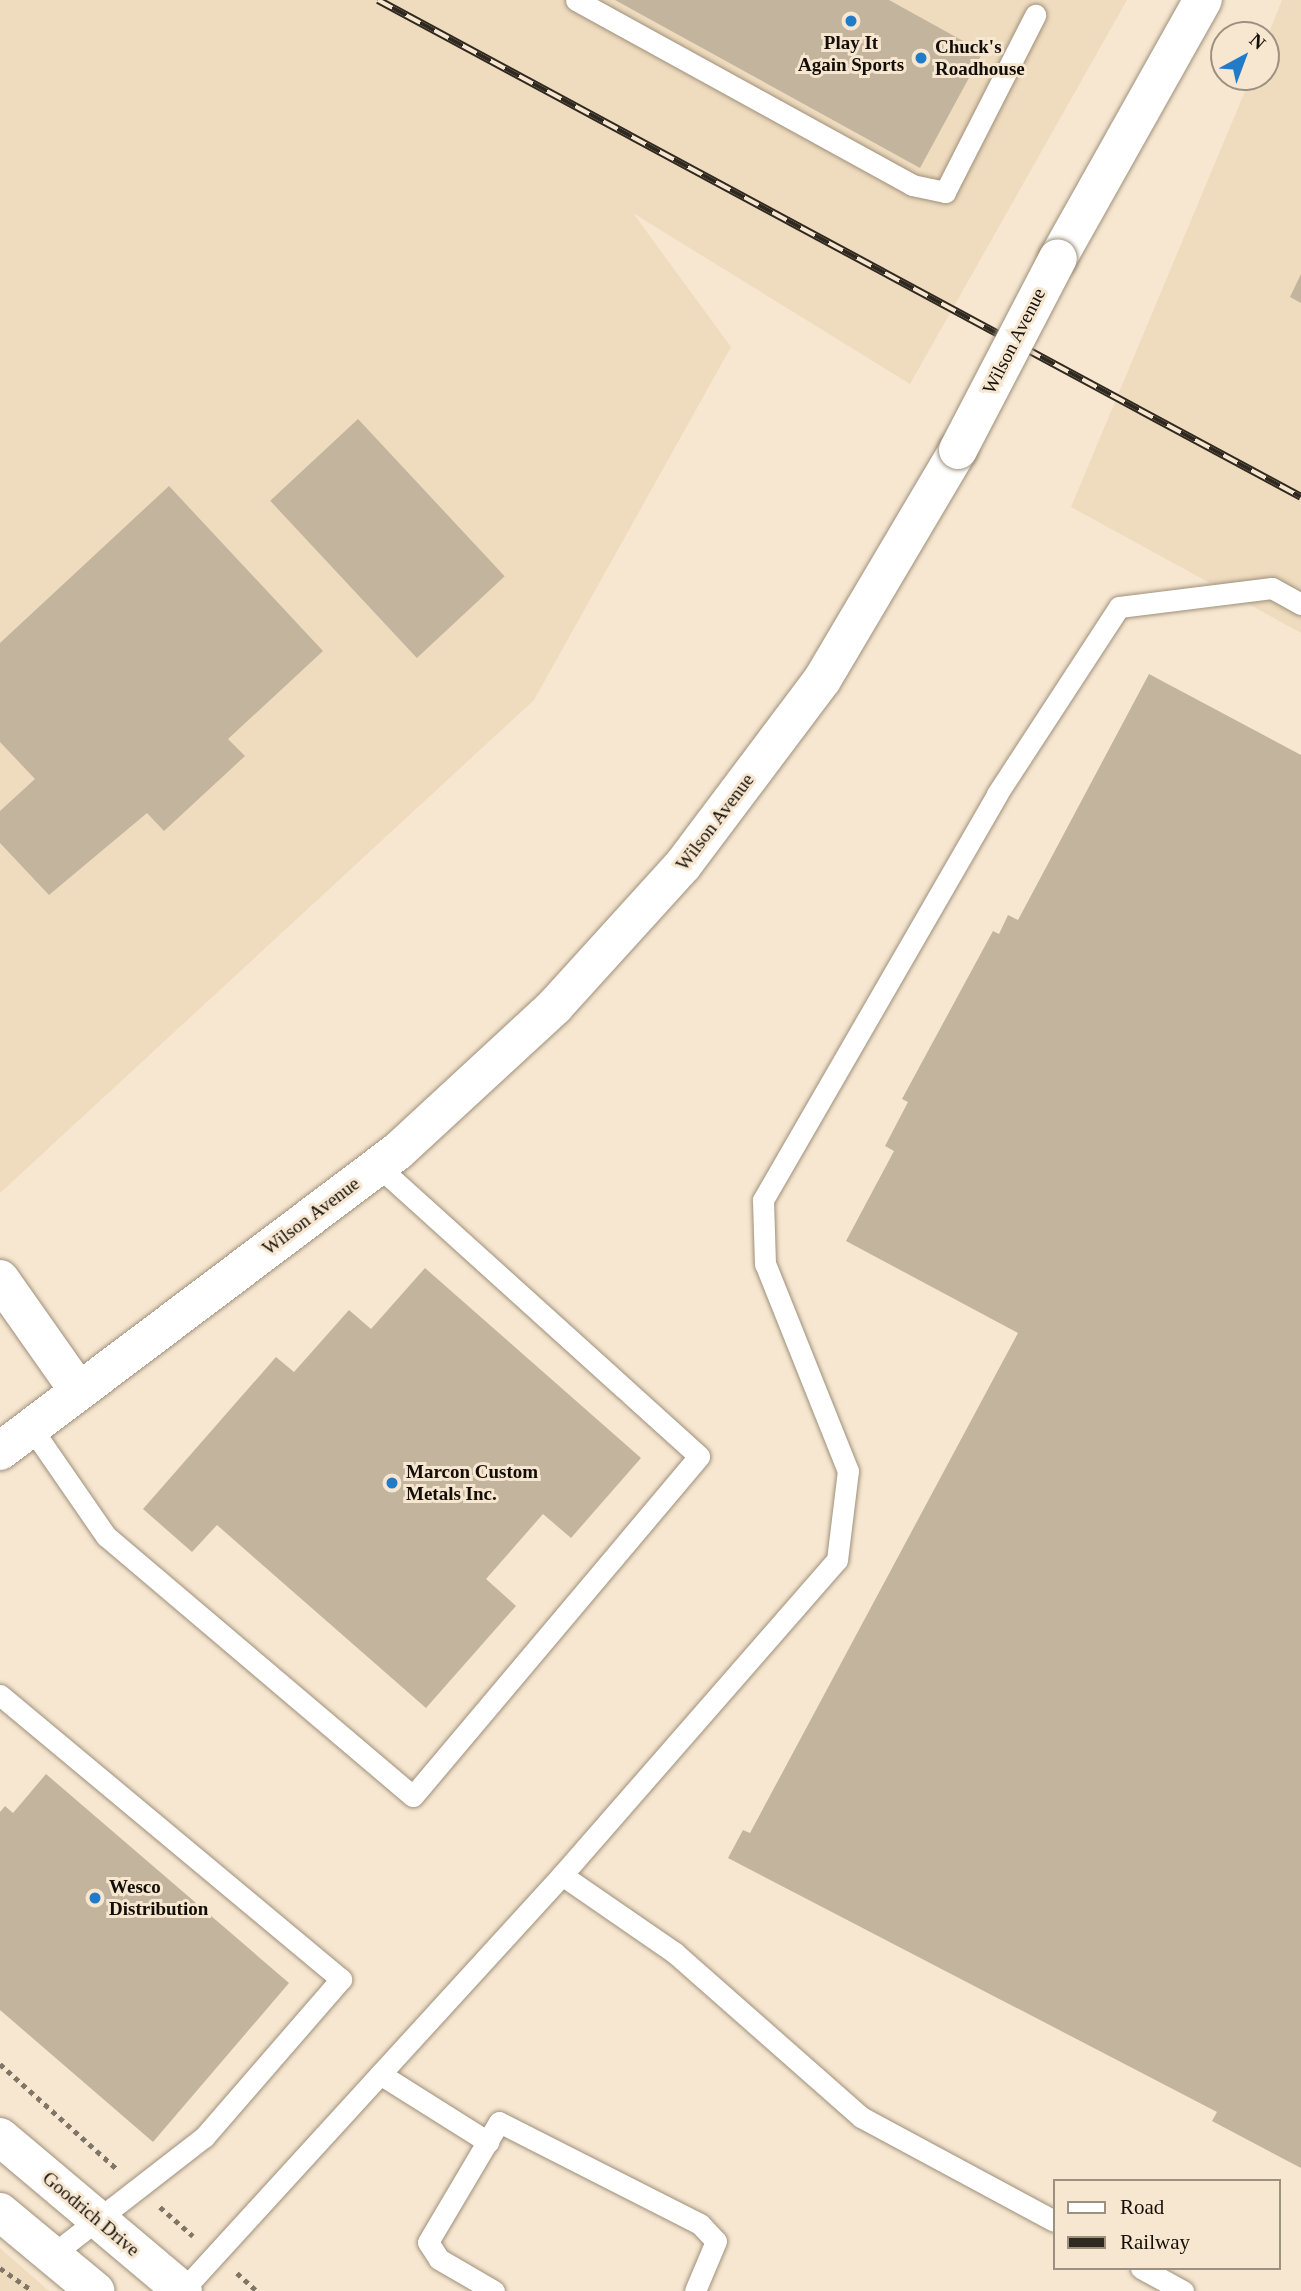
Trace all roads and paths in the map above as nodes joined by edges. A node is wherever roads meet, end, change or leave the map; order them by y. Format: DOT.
graph roads {
  1 [pos="576,0"];
  2 [pos="1203,0"];
  3 [pos="1035,15"];
  4 [pos="1301,604"];
  5 [pos="378,1166"];
  6 [pos="0,1279"];
  7 [pos="78,1390"];
  8 [pos="30,1426"];
  9 [pos="0,1451"];
  10 [pos="0,1695"];
  11 [pos="562,1875"];
  12 [pos="380,2074"];
  13 [pos="0,2137"];
  14 [pos="488,2141"];
  15 [pos="0,2212"];
  16 [pos="97,2220"];
  17 [pos="1052,2220"];
  18 [pos="52,2255"];
  19 [pos="0,2268"];
  20 [pos="1145,2270"];
  21 [pos="32,2291"];
  22 [pos="95,2291"];
  23 [pos="182,2291"];
  24 [pos="494,2291"];
  25 [pos="695,2291"];
  26 [pos="1183,2291"];
  1 -- 3 [label="lane"];
  2 -- 5 [label="street, Wilson Avenue, bridge"];
  4 -- 11 [label="lane"];
  5 -- 7 [label="street, Wilson Avenue"];
  5 -- 8 [label="lane"];
  6 -- 7 [label="street"];
  7 -- 8 [label="street, Wilson Avenue"];
  8 -- 9 [label="street, Wilson Avenue"];
  10 -- 16 [label="lane"];
  11 -- 12 [label="lane"];
  11 -- 17 [label="lane"];
  12 -- 14 [label="lane"];
  12 -- 23 [label="lane"];
  13 -- 16 [label="street, Goodrich Drive"];
  14 -- 24 [label="lane"];
  14 -- 25 [label="lane"];
  15 -- 18 [label="street"];
  16 -- 18 [label="lane"];
  16 -- 23 [label="street, Goodrich Drive"];
  18 -- 22 [label="street"];
  19 -- 21 [label="path"];
  20 -- 26 [label="lane"];
}
